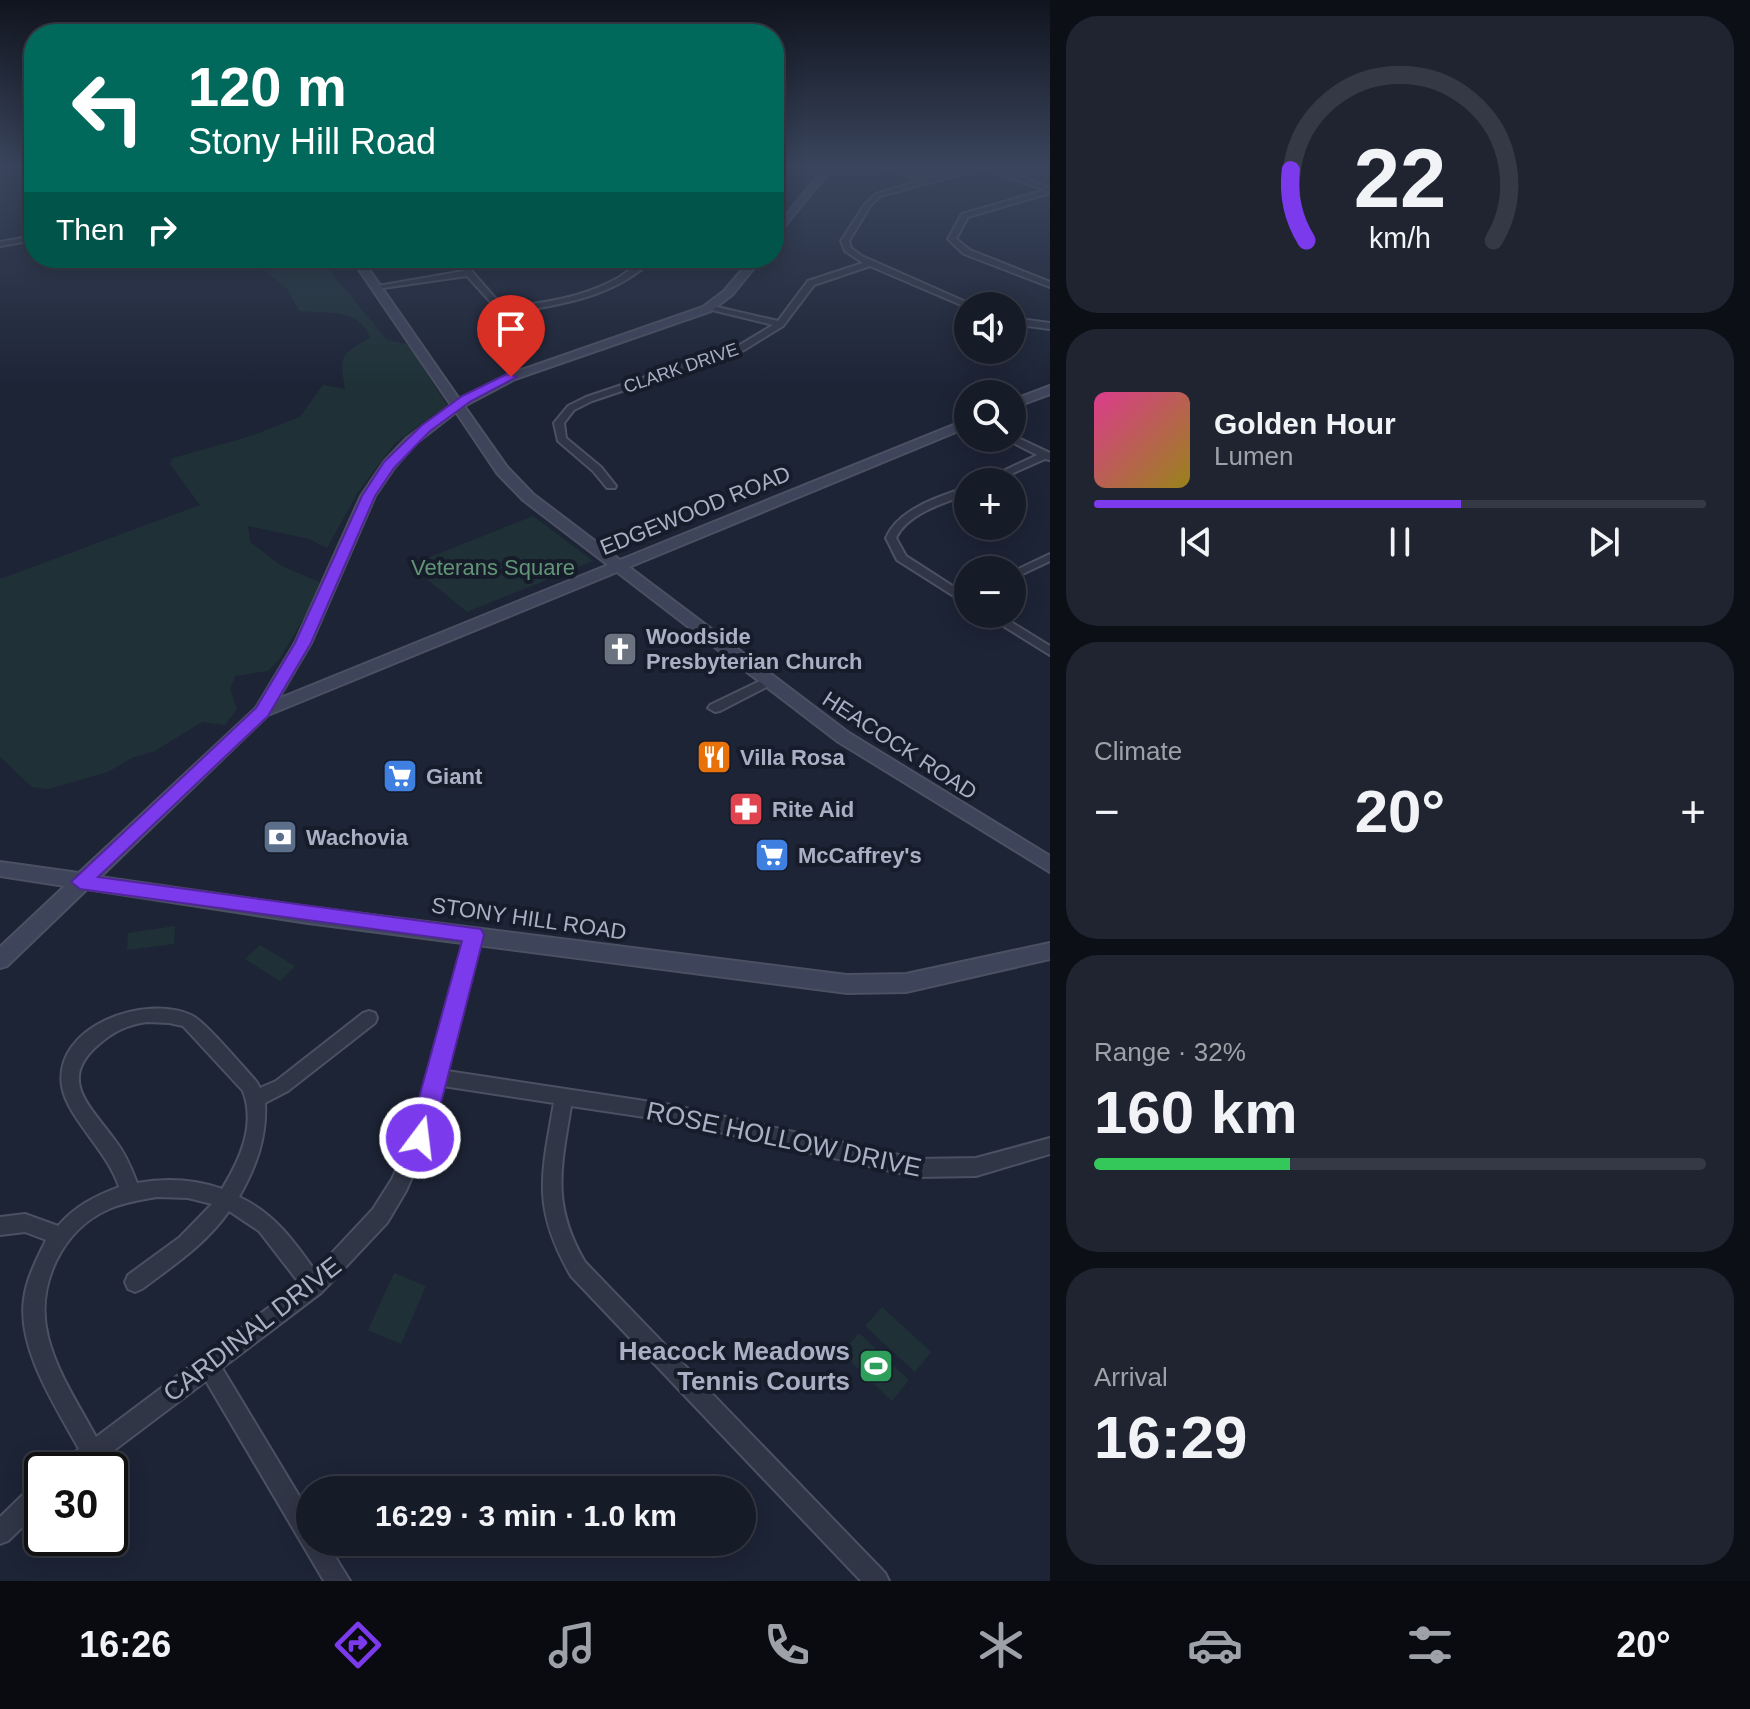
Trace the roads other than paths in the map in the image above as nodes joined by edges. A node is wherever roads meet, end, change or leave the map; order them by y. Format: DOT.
graph roads {
  1 [pos="24,240"];
  2 [pos="846,240"];
  3 [pos="953,240"];
  4 [pos="0,244"];
  5 [pos="870,263"];
  6 [pos="363,268"];
  7 [pos="465,268"];
  8 [pos="640,268"];
  9 [pos="749,268"];
  10 [pos="469,273"];
  11 [pos="1050,285"];
  12 [pos="376,287"];
  13 [pos="954,299"];
  14 [pos="711,307"];
  15 [pos="503,311"];
  16 [pos="1026,323"];
  17 [pos="780,324"];
  18 [pos="1050,326"];
  19 [pos="518,329"];
  20 [pos="1050,390"];
  21 [pos="1026,399"];
  22 [pos="460,404"];
  23 [pos="954,429"];
  24 [pos="1026,446"];
  25 [pos="1047,456"];
  26 [pos="1018,468"];
  27 [pos="611,486"];
  28 [pos="954,496"];
  29 [pos="1050,557"];
  30 [pos="617,566"];
  31 [pos="1026,569"];
  32 [pos="954,591"];
  33 [pos="1013,628"];
  34 [pos="1050,651"];
  35 [pos="768,681"];
  36 [pos="715,708"];
  37 [pos="262,712"];
  38 [pos="1050,865"];
  39 [pos="0,869"];
  40 [pos="80,882"];
  41 [pos="474,935"];
  42 [pos="1050,951"];
  43 [pos="0,960"];
  44 [pos="369,1018"];
  45 [pos="436,1077"];
  46 [pos="564,1096"];
  47 [pos="257,1098"];
  48 [pos="1050,1146"];
  49 [pos="130,1191"];
  50 [pos="225,1199"];
  51 [pos="0,1226"];
  52 [pos="60,1236"];
  53 [pos="135,1282"];
  54 [pos="314,1286"];
  55 [pos="209,1366"];
  56 [pos="92,1452"];
  57 [pos="94,1452"];
  58 [pos="24,1510"];
  59 [pos="296,1512"];
  60 [pos="0,1533"];
  61 [pos="322,1556"];
  62 [pos="338,1581"];
  63 [pos="877,1581"];
  1 -- 4 [label="street"];
  2 -- 5 [label="street"];
  3 -- 11 [label="street"];
  5 -- 13 [label="street"];
  5 -- 17 [label="street, CLARK DRIVE"];
  6 -- 12 [label="main road, HEACOCK ROAD"];
  7 -- 10 [label="street"];
  8 -- 15 [label="street"];
  9 -- 14 [label="main road"];
  10 -- 12 [label="street"];
  10 -- 15 [label="street"];
  12 -- 22 [label="main road, HEACOCK ROAD"];
  14 -- 17 [label="street"];
  14 -- 22 [label="main road"];
  15 -- 19 [label="street"];
  16 -- 18 [label="street"];
  17 -- 27 [label="street, CLARK DRIVE"];
  20 -- 21 [label="main road"];
  22 -- 30 [label="main road, HEACOCK ROAD"];
  22 -- 37 [label="main road"];
  23 -- 30 [label="main road, EDGEWOOD ROAD"];
  24 -- 25 [label="street"];
  25 -- 26 [label="street"];
  28 -- 32 [label="street"];
  29 -- 31 [label="street"];
  30 -- 35 [label="main road, HEACOCK ROAD"];
  30 -- 37 [label="main road, EDGEWOOD ROAD"];
  33 -- 34 [label="street"];
  35 -- 36 [label="street"];
  35 -- 38 [label="main road, HEACOCK ROAD"];
  37 -- 40 [label="main road"];
  39 -- 40 [label="main road, STONY HILL ROAD"];
  40 -- 41 [label="main road, STONY HILL ROAD"];
  40 -- 43 [label="main road"];
  41 -- 42 [label="main road, STONY HILL ROAD"];
  41 -- 45 [label="street, CARDINAL DRIVE"];
  44 -- 47 [label="street"];
  45 -- 46 [label="street, ROSE HOLLOW DRIVE"];
  45 -- 54 [label="street, CARDINAL DRIVE"];
  46 -- 48 [label="street, ROSE HOLLOW DRIVE"];
  46 -- 63 [label="street"];
  47 -- 49 [label="street"];
  47 -- 50 [label="street"];
  49 -- 50 [label="street"];
  49 -- 52 [label="street"];
  50 -- 53 [label="street"];
  50 -- 54 [label="street"];
  51 -- 52 [label="street"];
  52 -- 56 [label="street"];
  54 -- 55 [label="street, CARDINAL DRIVE"];
  55 -- 57 [label="street, CARDINAL DRIVE"];
  55 -- 59 [label="street"];
  58 -- 60 [label="street"];
  61 -- 62 [label="street"];
}
